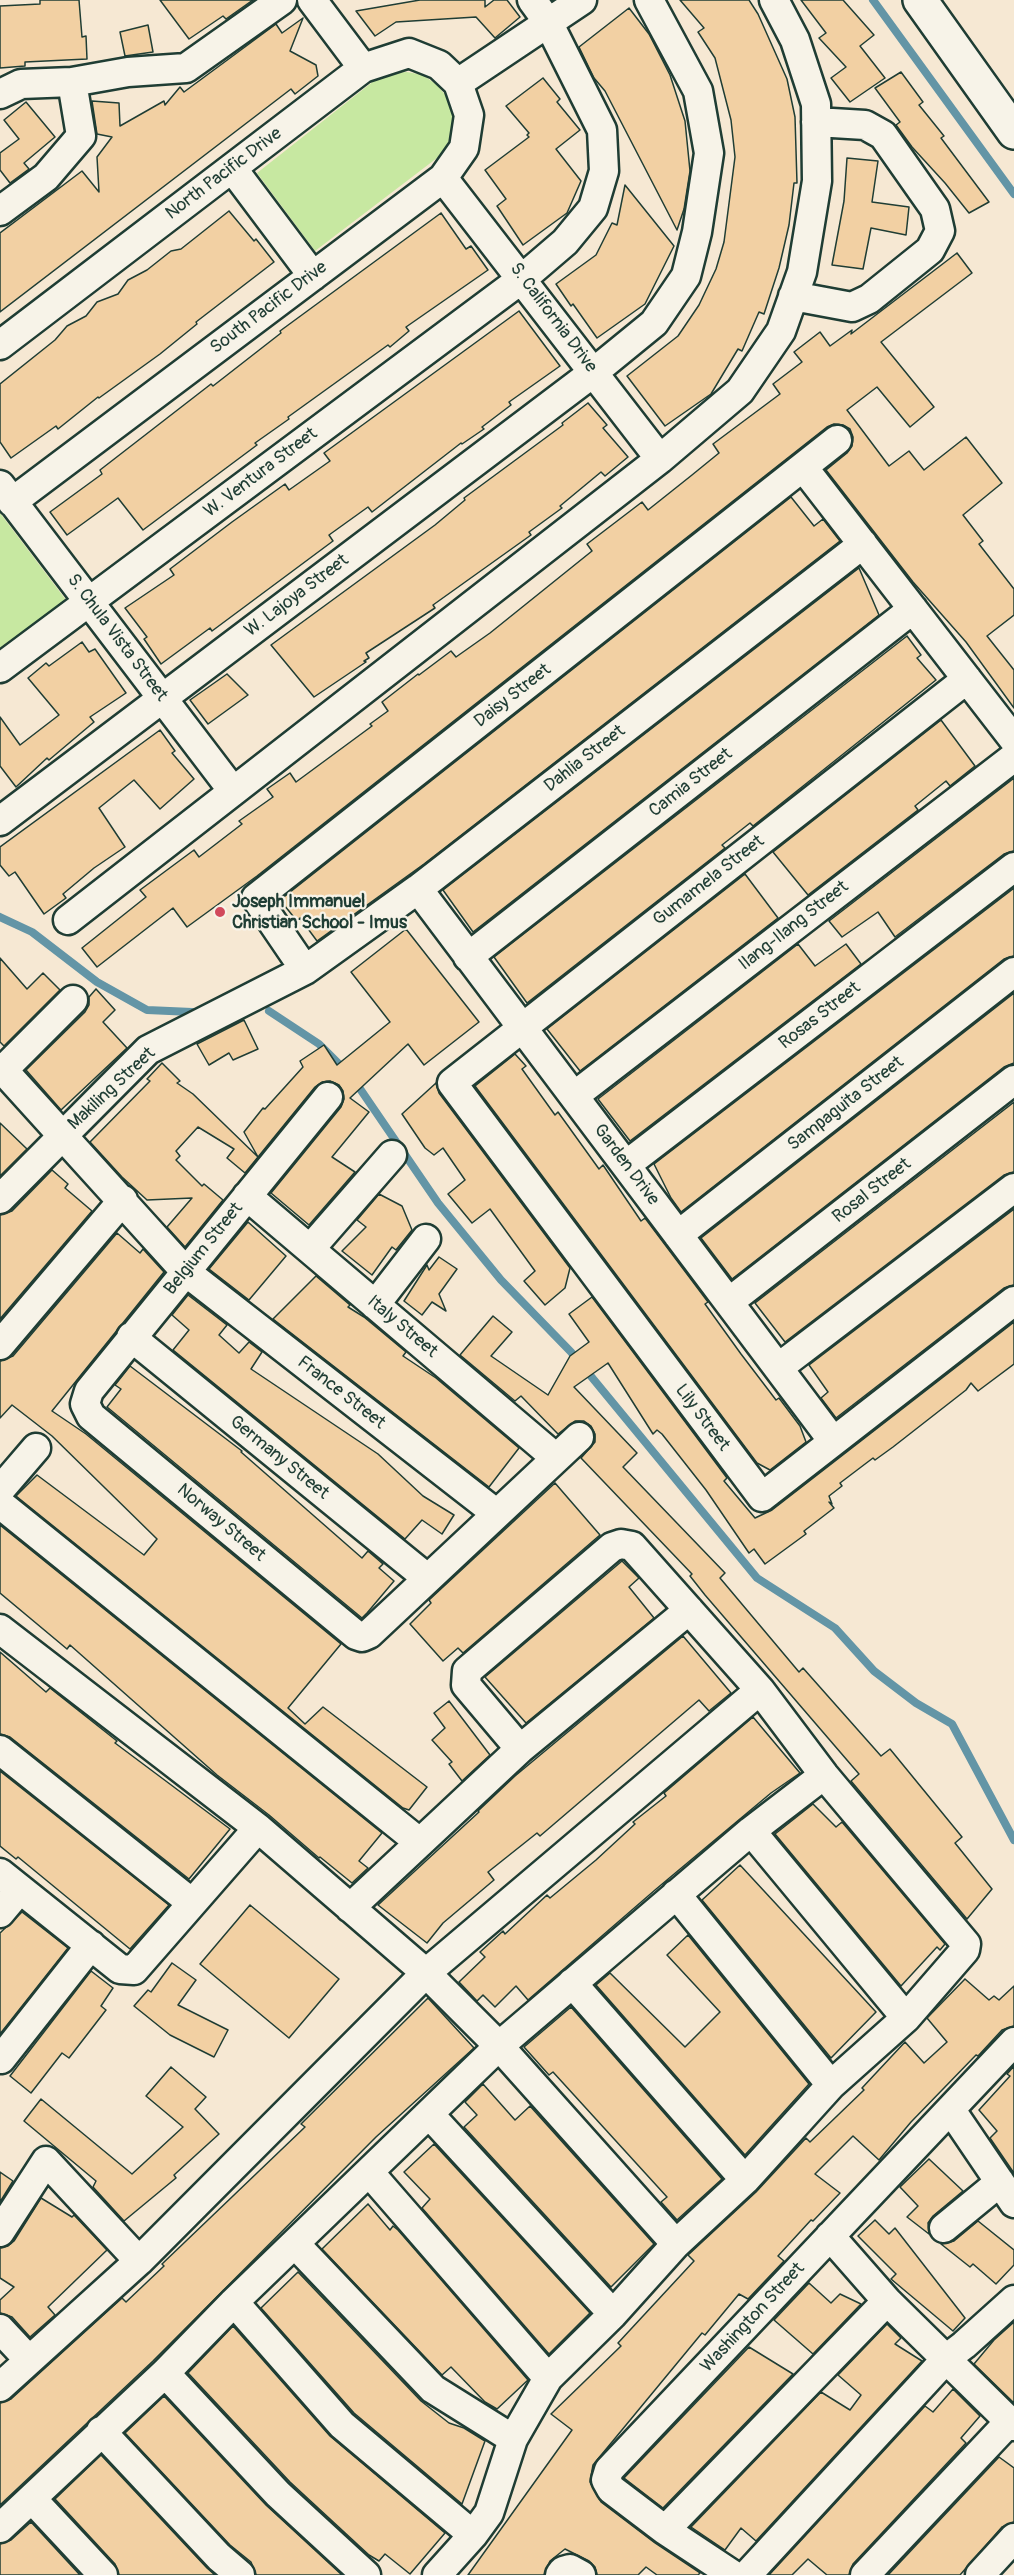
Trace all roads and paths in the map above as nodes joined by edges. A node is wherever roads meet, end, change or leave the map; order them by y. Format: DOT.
graph roads {
  1 [pos="282,0"];
  2 [pos="312,0"];
  3 [pos="582,0"];
  4 [pos="649,0"];
  5 [pos="774,0"];
  6 [pos="920,0"];
  7 [pos="540,11"];
  8 [pos="363,68"];
  9 [pos="72,82"];
  10 [pos="458,83"];
  11 [pos="0,94"];
  12 [pos="816,122"];
  13 [pos="1014,132"];
  14 [pos="232,168"];
  15 [pos="443,178"];
  16 [pos="0,211"];
  17 [pos="313,276"];
  18 [pos="523,278"];
  19 [pos="793,296"];
  20 [pos="0,345"];
  21 [pos="594,372"];
  22 [pos="837,440"];
  23 [pos="660,459"];
  24 [pos="802,467"];
  25 [pos="6,494"];
  26 [pos="862,544"];
  27 [pos="89,601"];
  28 [pos="913,609"];
  29 [pos="0,668"];
  30 [pos="967,679"];
  31 [pos="163,698"];
  32 [pos="1014,740"];
  33 [pos="1014,757"];
  34 [pos="234,790"];
  35 [pos="0,821"];
  36 [pos="1014,867"];
  37 [pos="418,890"];
  38 [pos="68,920"];
  39 [pos="468,957"];
  40 [pos="305,970"];
  41 [pos="1014,972"];
  42 [pos="73,1000"];
  43 [pos="522,1028"];
  44 [pos="1,1072"];
  45 [pos="1014,1080"];
  46 [pos="452,1083"];
  47 [pos="328,1096"];
  48 [pos="574,1096"];
  49 [pos="62,1137"];
  50 [pos="392,1155"];
  51 [pos="626,1166"];
  52 [pos="1014,1188"];
  53 [pos="247,1196"];
  54 [pos="0,1199"];
  55 [pos="123,1200"];
  56 [pos="678,1235"];
  57 [pos="426,1239"];
  58 [pos="310,1249"];
  59 [pos="186,1272"];
  60 [pos="1014,1301"];
  61 [pos="729,1302"];
  62 [pos="375,1305"];
  63 [pos="131,1337"];
  64 [pos="0,1345"];
  65 [pos="778,1368"];
  66 [pos="85,1404"];
  67 [pos="579,1437"];
  68 [pos="833,1441"];
  69 [pos="36,1448"];
  70 [pos="556,1458"];
  71 [pos="0,1491"];
  72 [pos="0,1504"];
  73 [pos="497,1514"];
  74 [pos="427,1578"];
  75 [pos="688,1610"];
  76 [pos="0,1629"];
  77 [pos="760,1690"];
  78 [pos="520,1749"];
  79 [pos="0,1750"];
  80 [pos="824,1775"];
  81 [pos="258,1828"];
  82 [pos="751,1831"];
  83 [pos="419,1842"];
  84 [pos="10,1881"];
  85 [pos="676,1894"];
  86 [pos="192,1903"];
  87 [pos="350,1908"];
  88 [pos="0,1913"];
  89 [pos="91,1945"];
  90 [pos="426,1973"];
  91 [pos="572,1983"];
  92 [pos="906,2018"];
  93 [pos="1014,2042"];
  94 [pos="499,2046"];
  95 [pos="1,2059"];
  96 [pos="831,2085"];
  97 [pos="951,2110"];
  98 [pos="429,2114"];
  99 [pos="369,2172"];
  100 [pos="745,2180"];
  101 [pos="1007,2193"];
  102 [pos="944,2228"];
  103 [pos="0,2232"];
  104 [pos="830,2236"];
  105 [pos="295,2244"];
  106 [pos="676,2244"];
  107 [pos="139,2261"];
  108 [pos="1014,2300"];
  109 [pos="887,2301"];
  110 [pos="234,2302"];
  111 [pos="613,2314"];
  112 [pos="0,2329"];
  113 [pos="947,2358"];
  114 [pos="29,2360"];
  115 [pos="165,2373"];
  116 [pos="548,2378"];
  117 [pos="0,2388"];
  118 [pos="1012,2424"];
  119 [pos="101,2431"];
  120 [pos="513,2439"];
  121 [pos="32,2499"];
  122 [pos="0,2528"];
  123 [pos="665,2530"];
  124 [pos="473,2535"];
  125 [pos="1014,2538"];
  126 [pos="103,2575"];
  127 [pos="240,2575"];
  128 [pos="366,2575"];
  129 [pos="437,2575"];
  130 [pos="560,2575"];
  131 [pos="581,2575"];
  132 [pos="733,2575"];
  133 [pos="747,2575"];
  134 [pos="865,2575"];
  135 [pos="980,2575"];
  1 -- 9 [label="street"];
  2 -- 8 [label="street"];
  3 -- 7 [label="street"];
  4 -- 21 [label="street, W. Lajoya Street"];
  5 -- 12 [label="street"];
  6 -- 13 [label="main road"];
  7 -- 10 [label="street"];
  7 -- 18 [label="street, W. Ventura Street"];
  8 -- 10 [label="street, North Pacific Drive"];
  8 -- 14 [label="street, North Pacific Drive"];
  9 -- 11 [label="street"];
  9 -- 16 [label="street"];
  10 -- 15 [label="street, South Pacific Drive"];
  12 -- 19 [label="street"];
  12 -- 19 [label="street"];
  14 -- 17 [label="street"];
  14 -- 20 [label="street, North Pacific Drive"];
  15 -- 17 [label="street, South Pacific Drive"];
  15 -- 18 [label="street, S. California Drive"];
  17 -- 25 [label="street, South Pacific Drive"];
  18 -- 21 [label="street, S. California Drive"];
  18 -- 27 [label="street, W. Ventura Street"];
  19 -- 23 [label="street"];
  21 -- 23 [label="street, S. California Drive"];
  21 -- 31 [label="street, W. Lajoya Street"];
  22 -- 24 [label="street, Daisy Street"];
  23 -- 34 [label="street"];
  24 -- 26 [label="street"];
  24 -- 40 [label="street, Daisy Street"];
  25 -- 27 [label="street, S. Chula Vista Street"];
  26 -- 28 [label="street"];
  26 -- 37 [label="street, Dahlia Street"];
  27 -- 29 [label="street, W. Ventura Street"];
  27 -- 31 [label="street, S. Chula Vista Street"];
  28 -- 30 [label="street"];
  28 -- 39 [label="street, Camia Street"];
  30 -- 32 [label="street"];
  30 -- 43 [label="street, Gumamela Street"];
  31 -- 34 [label="street, S. Chula Vista Street"];
  31 -- 35 [label="street, W. Lajoya Street"];
  33 -- 48 [label="street, Ilang-Ilang Street"];
  34 -- 38 [label="street"];
  36 -- 51 [label="street, Rosas Street"];
  37 -- 39 [label="street, Garden Drive"];
  37 -- 40 [label="street, Dahlia Street"];
  39 -- 43 [label="street, Garden Drive"];
  40 -- 49 [label="street, Makiling Street"];
  41 -- 56 [label="street, Sampaguita Street"];
  42 -- 44 [label="street"];
  43 -- 46 [label="street, Gumamela Street"];
  43 -- 48 [label="street, Garden Drive"];
  44 -- 49 [label="street, France Street"];
  45 -- 61 [label="street, Rosal Street"];
  46 -- 68 [label="street, Lily Street"];
  47 -- 53 [label="street, Belgium Street"];
  48 -- 51 [label="street, Garden Drive"];
  49 -- 54 [label="street, Makiling Street"];
  49 -- 55 [label="street, France Street"];
  50 -- 58 [label="street"];
  51 -- 56 [label="street, Garden Drive"];
  52 -- 65 [label="street"];
  53 -- 58 [label="street, Italy Street"];
  53 -- 59 [label="street, Belgium Street"];
  55 -- 59 [label="street, France Street"];
  55 -- 64 [label="street"];
  56 -- 61 [label="street, Garden Drive"];
  57 -- 62 [label="street"];
  58 -- 62 [label="street, Italy Street"];
  59 -- 63 [label="street, Belgium Street"];
  59 -- 73 [label="street, France Street"];
  60 -- 68 [label="street, Lily Street"];
  61 -- 65 [label="street, Garden Drive"];
  62 -- 70 [label="street, Italy Street"];
  63 -- 66 [label="street, Belgium Street"];
  63 -- 74 [label="street, Germany Street"];
  65 -- 68 [label="street, Garden Drive"];
  66 -- 74 [label="street, Norway Street"];
  67 -- 70 [label="street"];
  69 -- 71 [label="street"];
  70 -- 73 [label="street"];
  72 -- 83 [label="street"];
  73 -- 74 [label="street"];
  75 -- 77 [label="street"];
  75 -- 78 [label="street"];
  75 -- 78 [label="street"];
  76 -- 81 [label="street"];
  77 -- 80 [label="street"];
  77 -- 90 [label="street"];
  78 -- 83 [label="street"];
  79 -- 86 [label="street"];
  80 -- 82 [label="street"];
  80 -- 92 [label="street"];
  81 -- 86 [label="street"];
  81 -- 87 [label="street"];
  82 -- 85 [label="street"];
  82 -- 92 [label="street"];
  83 -- 87 [label="street"];
  84 -- 88 [label="street"];
  84 -- 89 [label="street"];
  85 -- 91 [label="street"];
  85 -- 96 [label="street"];
  86 -- 89 [label="street"];
  87 -- 90 [label="street"];
  89 -- 95 [label="street"];
  90 -- 94 [label="street"];
  90 -- 107 [label="street"];
  91 -- 94 [label="street"];
  91 -- 100 [label="street"];
  92 -- 96 [label="street"];
  93 -- 97 [label="street, Washington Street"];
  94 -- 98 [label="street"];
  94 -- 106 [label="street"];
  96 -- 100 [label="street"];
  97 -- 101 [label="street"];
  97 -- 104 [label="street, Washington Street"];
  98 -- 99 [label="street"];
  98 -- 111 [label="street"];
  99 -- 105 [label="street"];
  99 -- 116 [label="street"];
  100 -- 106 [label="street"];
  101 -- 102 [label="street"];
  103 -- 107 [label="street"];
  104 -- 109 [label="street"];
  104 -- 123 [label="street, Washington Street"];
  105 -- 110 [label="street"];
  105 -- 120 [label="street"];
  106 -- 111 [label="street"];
  107 -- 114 [label="street"];
  108 -- 113 [label="street"];
  109 -- 113 [label="street"];
  109 -- 123 [label="street"];
  110 -- 115 [label="street"];
  110 -- 124 [label="street"];
  111 -- 116 [label="street"];
  112 -- 114 [label="street"];
  113 -- 118 [label="street"];
  113 -- 133 [label="street"];
  114 -- 117 [label="street"];
  115 -- 119 [label="street"];
  115 -- 128 [label="street"];
  116 -- 120 [label="street"];
  118 -- 134 [label="street"];
  119 -- 121 [label="street"];
  119 -- 127 [label="street"];
  120 -- 124 [label="street"];
  121 -- 122 [label="street"];
  121 -- 126 [label="street"];
  123 -- 132 [label="street, Washington Street"];
  124 -- 129 [label="street"];
  125 -- 135 [label="street"];
  130 -- 131 [label="street"];
}
